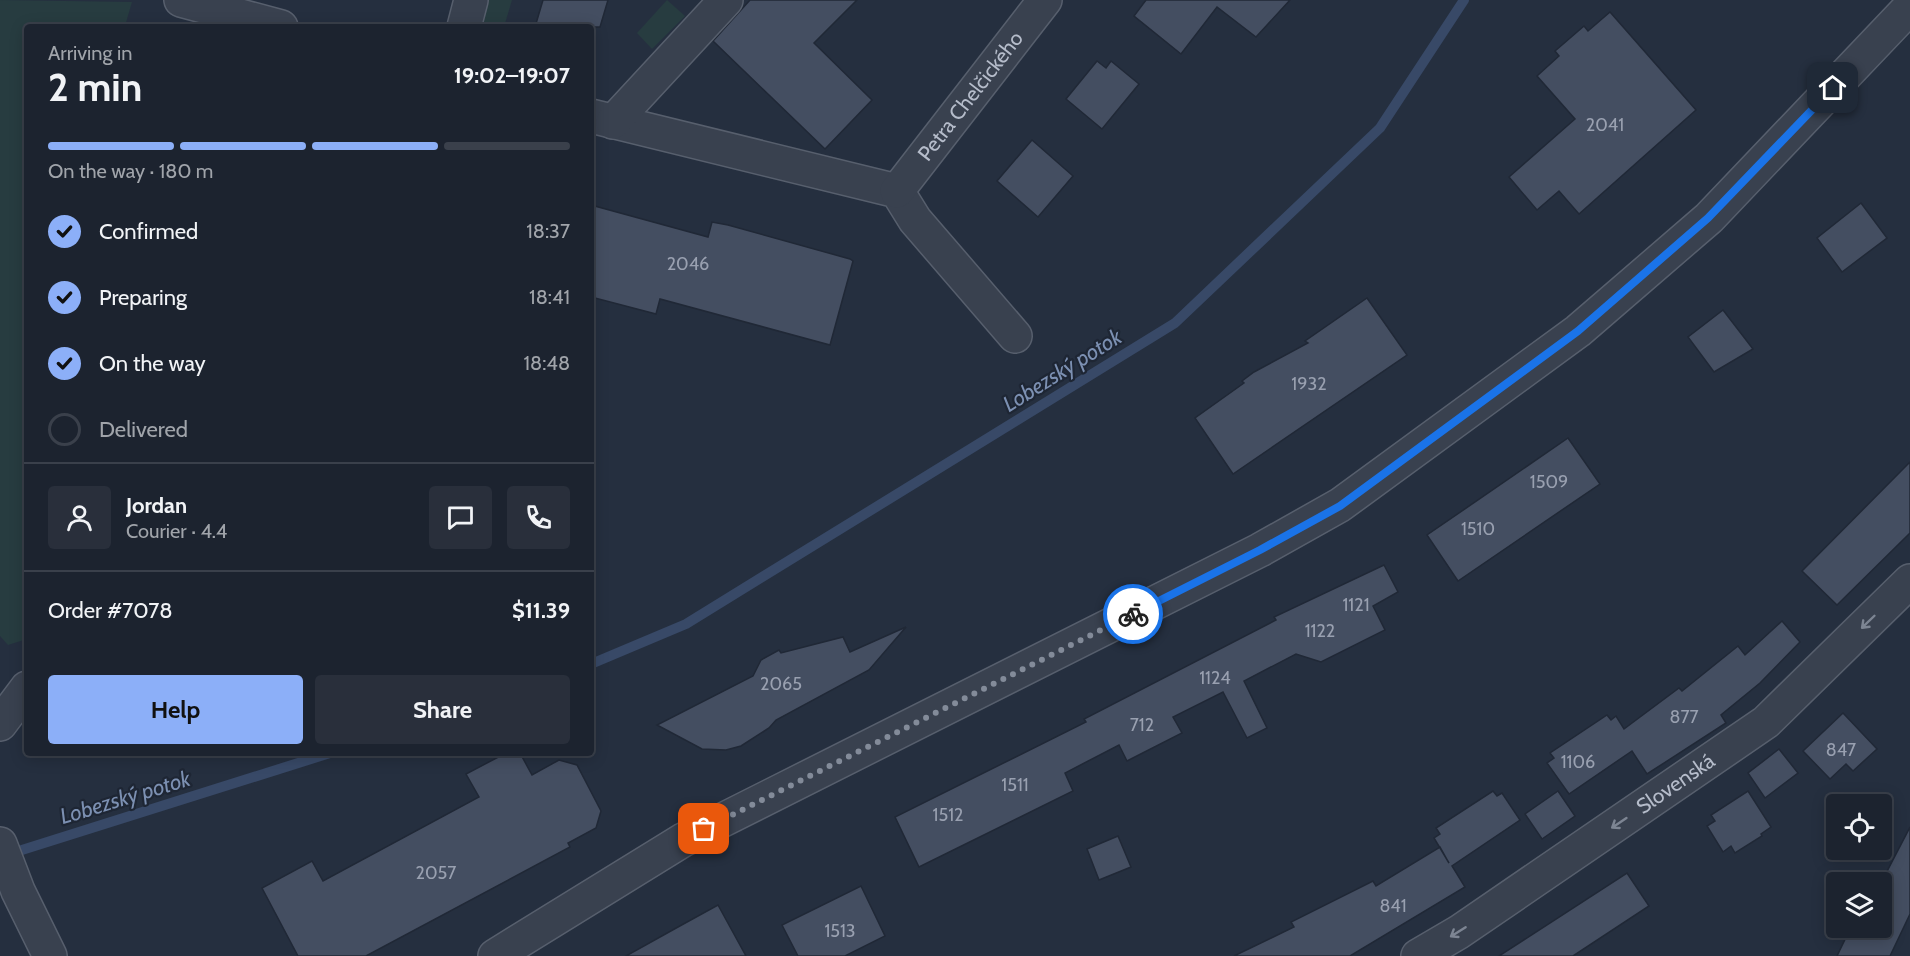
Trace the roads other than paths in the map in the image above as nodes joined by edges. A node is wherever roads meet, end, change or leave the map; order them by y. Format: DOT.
graph roads {
  1 [pos="181,0"];
  2 [pos="471,0"];
  3 [pos="726,0"];
  4 [pos="1045,0"];
  5 [pos="1910,7"];
  6 [pos="270,24"];
  7 [pos="465,24"];
  8 [pos="602,119"];
  9 [pos="897,191"];
  10 [pos="1015,336"];
  11 [pos="1910,581"];
  12 [pos="0,844"];
  13 [pos="50,956"];
  14 [pos="495,956"];
  15 [pos="1418,956"];
  1 -- 6 [label="street"];
  2 -- 7 [label="street"];
  3 -- 8 [label="street"];
  4 -- 9 [label="street, Petra Chelčického"];
  5 -- 14 [label="street"];
  8 -- 9 [label="street"];
  9 -- 10 [label="street"];
  11 -- 15 [label="street, Slovenská, one-way"];
  12 -- 13 [label="street"];
}
